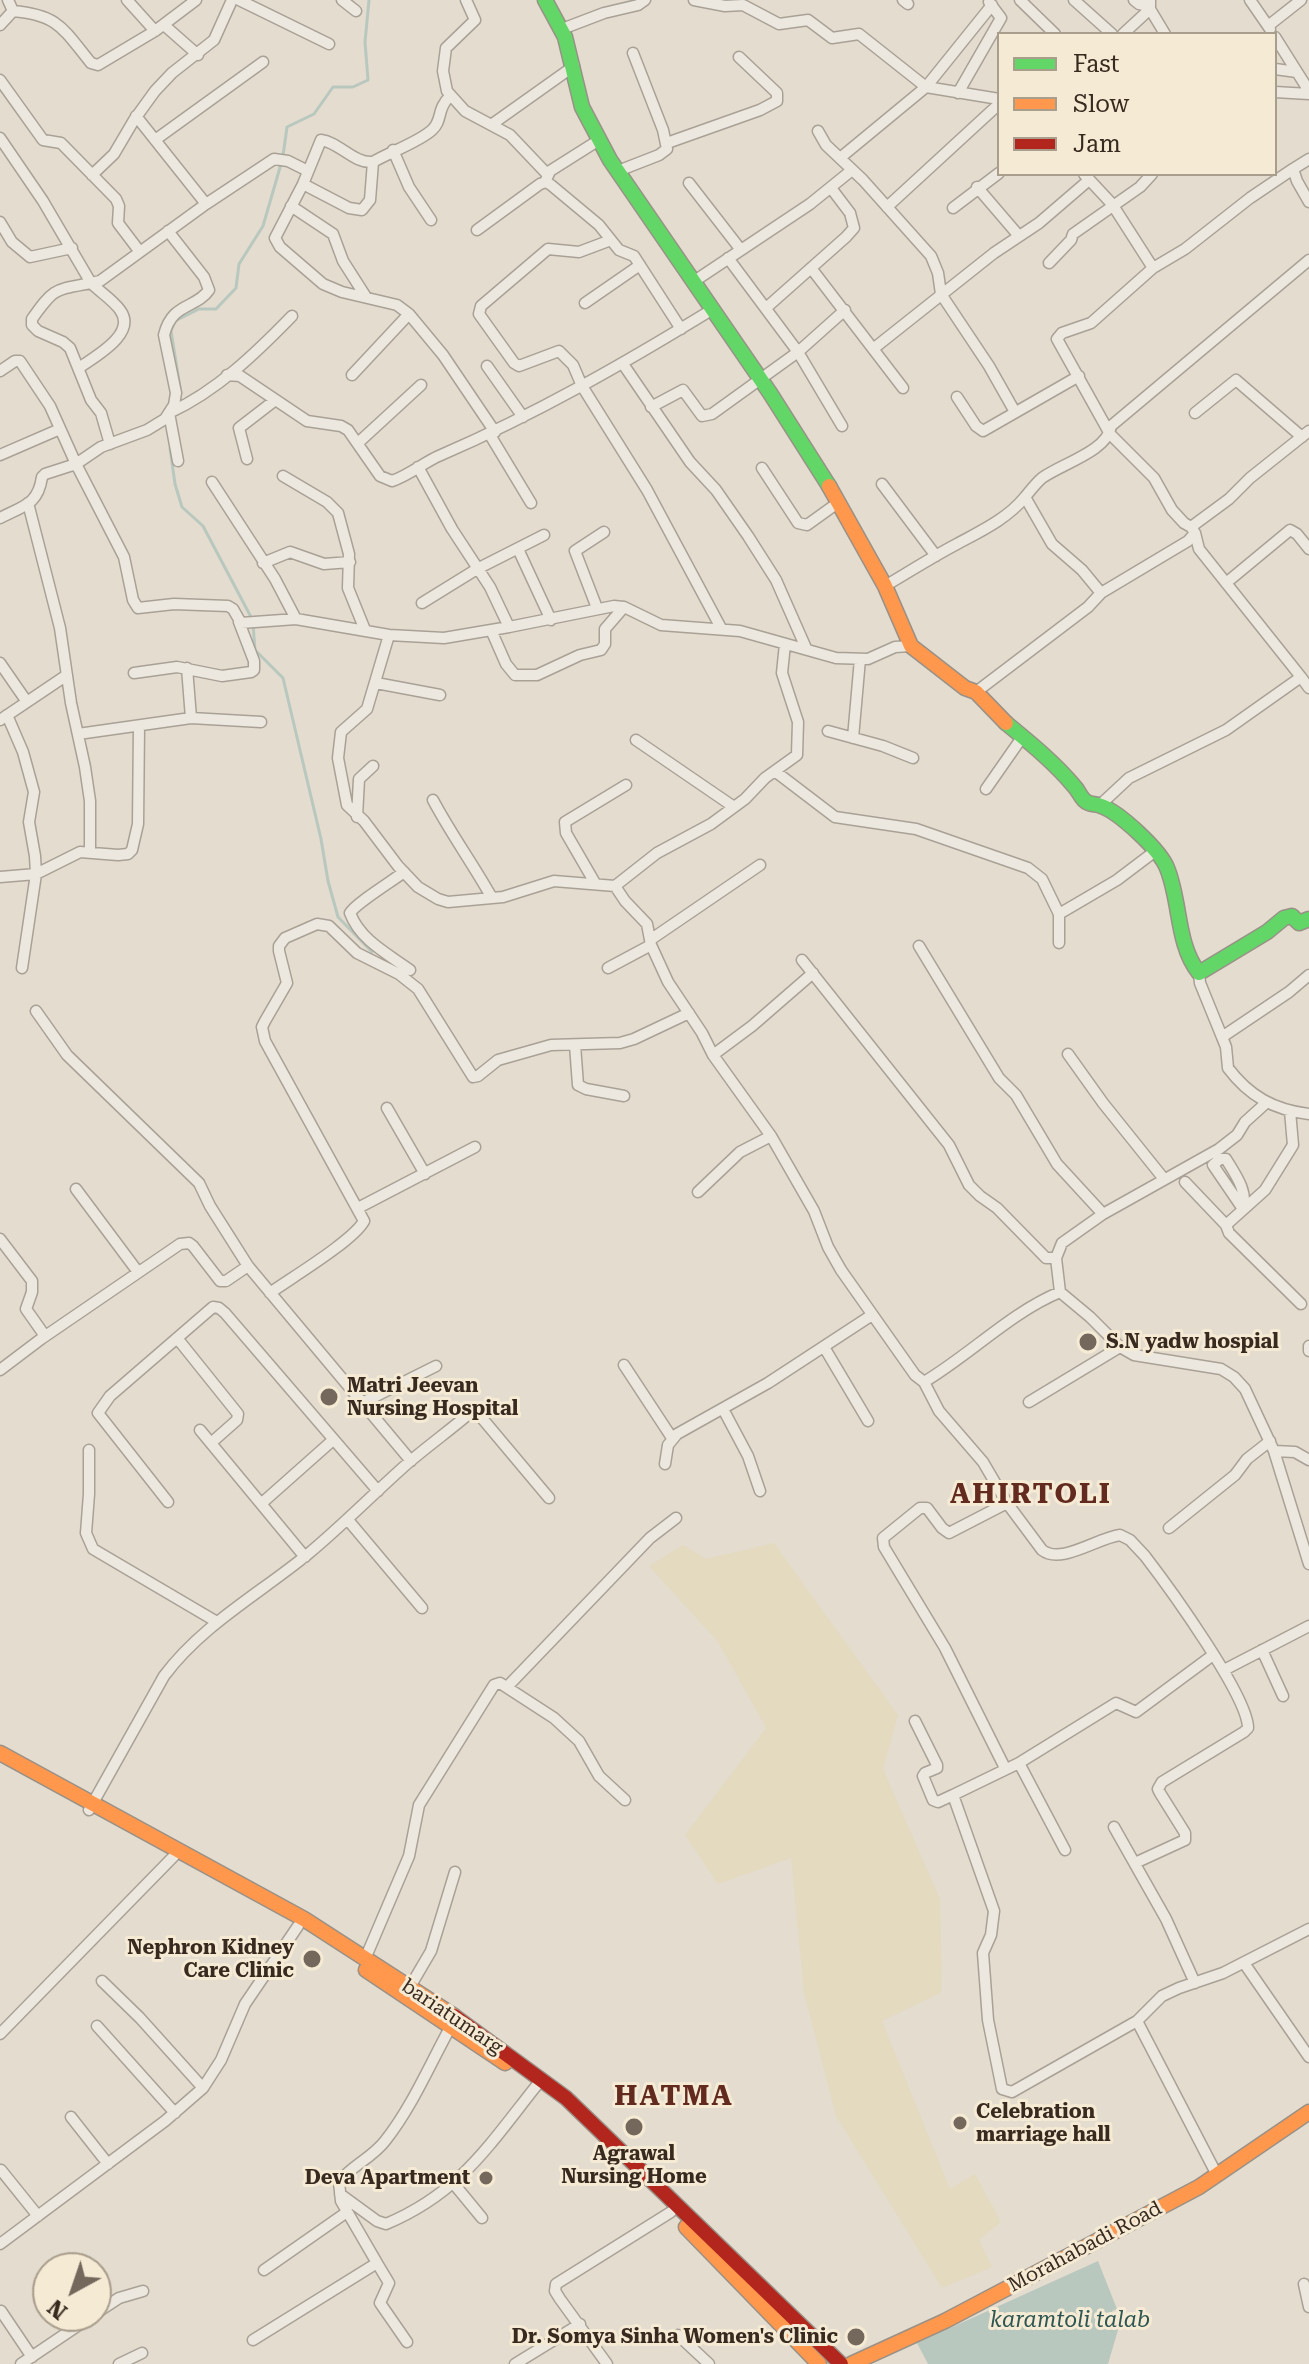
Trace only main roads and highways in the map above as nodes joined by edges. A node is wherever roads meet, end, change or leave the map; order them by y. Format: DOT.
graph roads {
  1 [pos="545,0"];
  2 [pos="1309,919"];
  3 [pos="0,1753"];
  4 [pos="0,1761"];
  5 [pos="91,1807"];
  6 [pos="407,1992"];
  7 [pos="1309,2112"];
  8 [pos="878,2357"];
  9 [pos="819,2364"];
  10 [pos="841,2364"];
  11 [pos="851,2364"];
  1 -- 2 [label="main road"];
  3 -- 5 [label="main road, bariatumarg"];
  4 -- 5 [label="main road, bariatumarg"];
  5 -- 6 [label="main road, bariatumarg"];
  5 -- 6 [label="main road, bariatumarg"];
  6 -- 9 [label="main road, bariatumarg"];
  6 -- 10 [label="main road, bariatumarg"];
  7 -- 8 [label="main road, Morahabadi Road"];
  8 -- 11 [label="main road, Morahabadi Road"];
}
